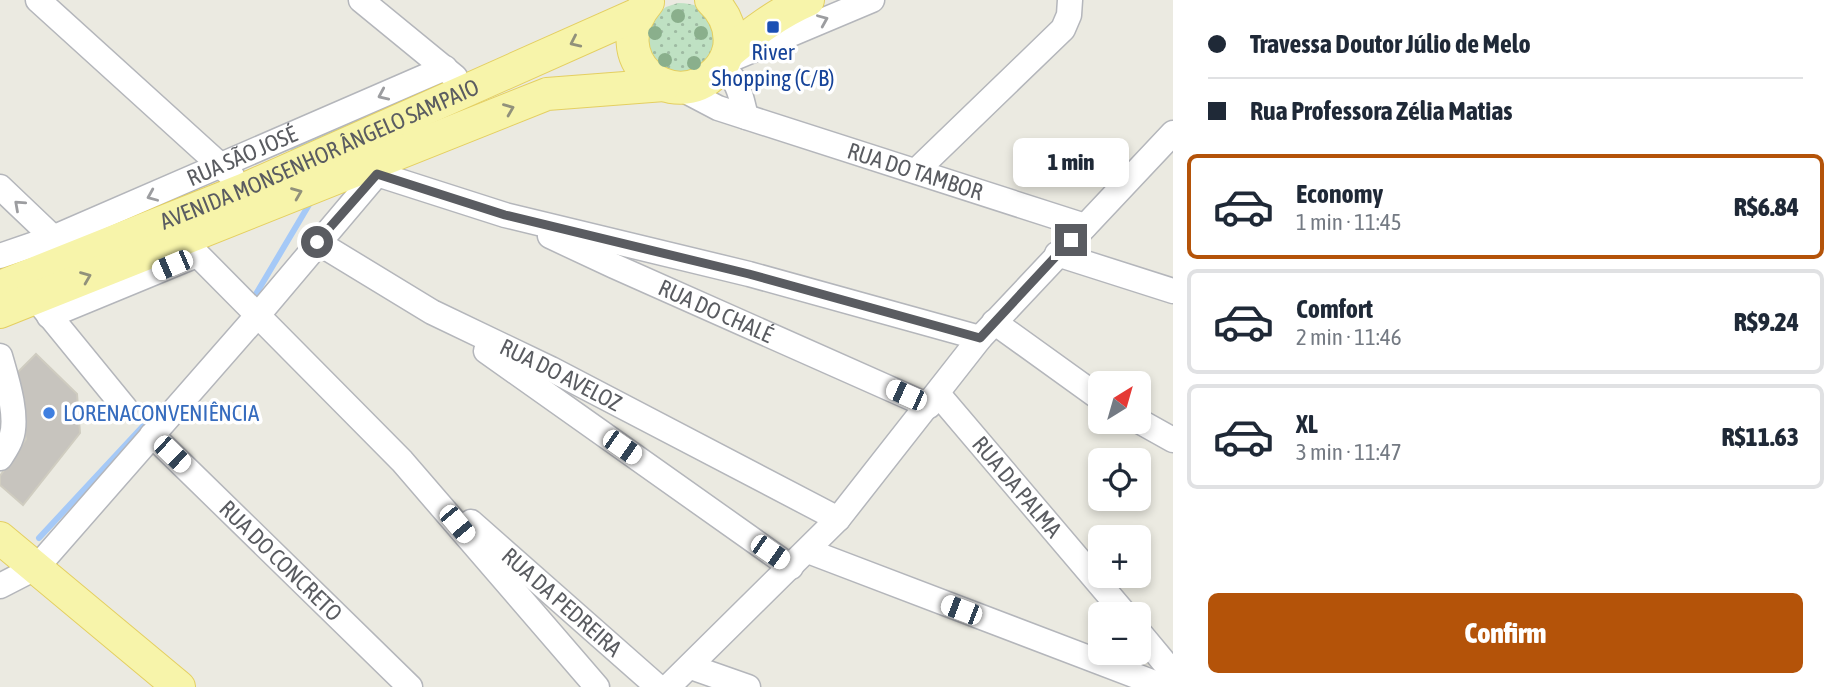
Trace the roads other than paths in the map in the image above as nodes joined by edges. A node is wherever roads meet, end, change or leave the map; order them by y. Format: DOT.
graph roads {
  1 [pos="38,0"];
  2 [pos="361,0"];
  3 [pos="710,0"];
  4 [pos="808,0"];
  5 [pos="872,0"];
  6 [pos="1070,0"];
  7 [pos="644,7"];
  8 [pos="724,61"];
  9 [pos="445,68"];
  10 [pos="672,86"];
  11 [pos="470,90"];
  12 [pos="746,117"];
  13 [pos="1173,133"];
  14 [pos="222,166"];
  15 [pos="371,170"];
  16 [pos="916,171"];
  17 [pos="0,187"];
  18 [pos="245,189"];
  19 [pos="505,215"];
  20 [pos="1085,226"];
  21 [pos="317,242"];
  22 [pos="189,247"];
  23 [pos="64,248"];
  24 [pos="1057,254"];
  25 [pos="0,256"];
  26 [pos="0,287"];
  27 [pos="1173,291"];
  28 [pos="42,307"];
  29 [pos="0,312"];
  30 [pos="432,312"];
  31 [pos="257,316"];
  32 [pos="987,330"];
  33 [pos="0,356"];
  34 [pos="1088,391"];
  35 [pos="596,393"];
  36 [pos="933,400"];
  37 [pos="125,408"];
  38 [pos="580,417"];
  39 [pos="1152,428"];
  40 [pos="152,435"];
  41 [pos="1173,440"];
  42 [pos="0,458"];
  43 [pos="402,461"];
  44 [pos="838,519"];
  45 [pos="0,538"];
  46 [pos="799,559"];
  47 [pos="37,567"];
  48 [pos="0,586"];
  49 [pos="1114,602"];
  50 [pos="570,609"];
  51 [pos="547,630"];
  52 [pos="1151,646"];
  53 [pos="691,667"];
  54 [pos="1173,673"];
  55 [pos="180,687"];
  56 [pos="410,687"];
  57 [pos="597,687"];
  58 [pos="658,687"];
  59 [pos="668,687"];
  60 [pos="748,687"];
  61 [pos="1165,687"];
  1 -- 14 [label="street"];
  2 -- 9 [label="street"];
  3 -- 8 [label="main road"];
  4 -- 8 [label="main road"];
  8 -- 5 [label="street, one-way"];
  6 -- 16 [label="street"];
  7 -- 10 [label="main road"];
  7 -- 11 [label="main road, AVENIDA MONSENHOR ÂNGELO SAMPAIO, one-way"];
  8 -- 10 [label="main road, AVENIDA MONSENHOR ÂNGELO SAMPAIO"];
  8 -- 12 [label="street"];
  9 -- 11 [label="street"];
  9 -- 14 [label="street, RUA SÃO JOSÉ, one-way"];
  10 -- 12 [label="street, RUA DO TAMBOR"];
  15 -- 10 [label="main road, AVENIDA MONSENHOR ÂNGELO SAMPAIO, one-way"];
  11 -- 18 [label="main road, AVENIDA MONSENHOR ÂNGELO SAMPAIO"];
  12 -- 16 [label="street, RUA DO TAMBOR"];
  13 -- 20 [label="street"];
  14 -- 18 [label="street"];
  14 -- 23 [label="street, RUA SÃO JOSÉ, one-way"];
  15 -- 19 [label="street, RUA DO CHALÉ"];
  15 -- 21 [label="street"];
  22 -- 15 [label="main road, AVENIDA MONSENHOR ÂNGELO SAMPAIO, one-way"];
  16 -- 20 [label="street, RUA DO TAMBOR"];
  23 -- 17 [label="street, one-way"];
  18 -- 23 [label="main road, AVENIDA MONSENHOR ÂNGELO SAMPAIO"];
  19 -- 32 [label="street, RUA DO CHALÉ"];
  19 -- 36 [label="street, RUA DO CHALÉ"];
  20 -- 24 [label="street"];
  21 -- 30 [label="street, RUA DO AVELOZ"];
  21 -- 31 [label="street"];
  22 -- 28 [label="main road, AVENIDA MONSENHOR ÂNGELO SAMPAIO"];
  22 -- 31 [label="street, RUA DA PEDREIRA"];
  23 -- 25 [label="street, RUA SÃO JOSÉ"];
  23 -- 26 [label="main road, AVENIDA MONSENHOR ÂNGELO SAMPAIO"];
  24 -- 27 [label="street"];
  24 -- 32 [label="street"];
  28 -- 29 [label="main road, AVENIDA MONSENHOR ÂNGELO SAMPAIO"];
  28 -- 37 [label="street"];
  30 -- 35 [label="street, RUA DO AVELOZ"];
  30 -- 38 [label="street, RUA DO AVELOZ"];
  31 -- 40 [label="street"];
  31 -- 43 [label="street, RUA DA PEDREIRA"];
  32 -- 34 [label="street"];
  32 -- 36 [label="street"];
  33 -- 42 [label="street"];
  35 -- 38 [label="street"];
  35 -- 44 [label="street, RUA DO AVELOZ"];
  36 -- 44 [label="street"];
  36 -- 49 [label="street, RUA DA PALMA"];
  38 -- 46 [label="street, RUA DO AVELOZ"];
  39 -- 41 [label="street"];
  40 -- 47 [label="street"];
  40 -- 56 [label="street, RUA DO CONCRETO"];
  43 -- 50 [label="street, RUA DA PEDREIRA"];
  43 -- 51 [label="street, RUA DA PEDREIRA"];
  44 -- 46 [label="street"];
  45 -- 47 [label="main road"];
  46 -- 53 [label="street"];
  46 -- 61 [label="street, RUA DO AVELOZ"];
  47 -- 48 [label="street"];
  47 -- 55 [label="main road"];
  50 -- 51 [label="street"];
  50 -- 58 [label="street, RUA DA PEDREIRA"];
  51 -- 57 [label="street, RUA DA PEDREIRA"];
  52 -- 54 [label="street"];
  53 -- 59 [label="street"];
  53 -- 60 [label="street"];
}
